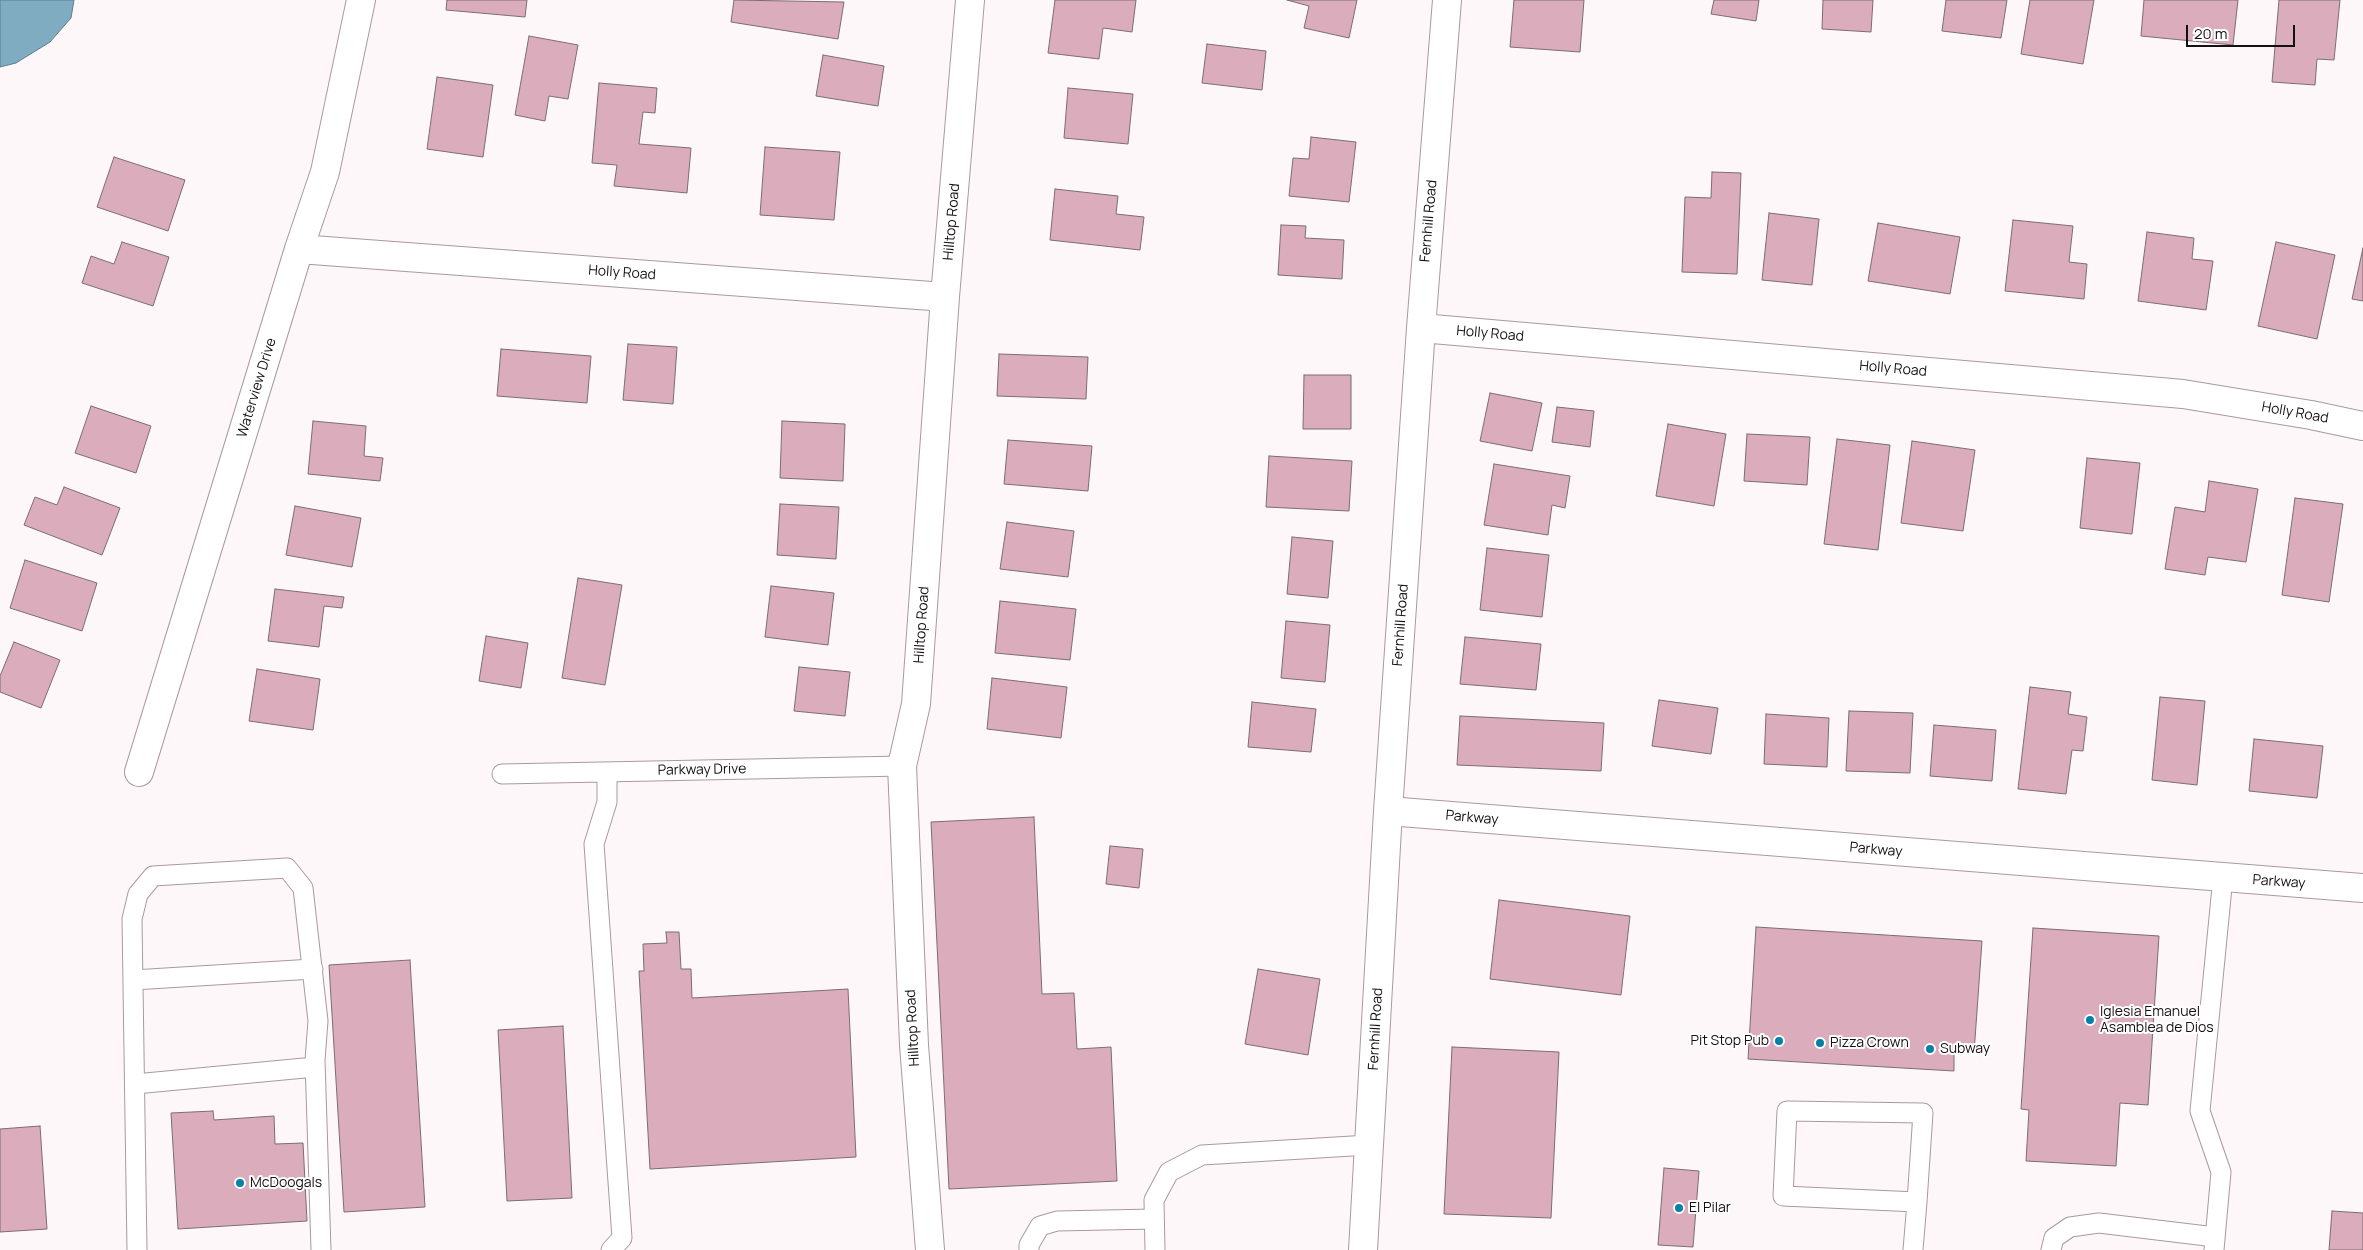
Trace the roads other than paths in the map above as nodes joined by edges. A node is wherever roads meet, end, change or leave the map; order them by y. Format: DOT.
graph roads {
  1 [pos="361,0"];
  2 [pos="970,0"];
  3 [pos="1447,0"];
  4 [pos="299,249"];
  5 [pos="946,297"];
  6 [pos="1421,328"];
  7 [pos="2363,426"];
  8 [pos="902,766"];
  9 [pos="139,772"];
  10 [pos="608,772"];
  11 [pos="502,774"];
  12 [pos="1388,811"];
  13 [pos="2223,878"];
  14 [pos="2363,888"];
  15 [pos="312,969"];
  16 [pos="133,980"];
  17 [pos="316,1067"];
  18 [pos="135,1084"];
  19 [pos="1369,1145"];
  20 [pos="1916,1202"];
  21 [pos="1154,1219"];
  22 [pos="2214,1244"];
  23 [pos="137,1250"];
  24 [pos="321,1250"];
  25 [pos="611,1250"];
  26 [pos="930,1250"];
  27 [pos="1029,1250"];
  28 [pos="1154,1250"];
  29 [pos="1363,1250"];
  30 [pos="1913,1250"];
  31 [pos="2051,1250"];
  1 -- 4 [label="street, Waterview Drive"];
  2 -- 5 [label="street, Hilltop Road"];
  3 -- 6 [label="street, Fernhill Road"];
  4 -- 5 [label="street, Holly Road"];
  4 -- 9 [label="street, Waterview Drive"];
  5 -- 8 [label="street, Hilltop Road"];
  6 -- 7 [label="street, Holly Road"];
  6 -- 12 [label="street, Fernhill Road"];
  8 -- 10 [label="lane, Parkway Drive"];
  8 -- 26 [label="street, Hilltop Road"];
  10 -- 11 [label="lane, Parkway Drive"];
  10 -- 25 [label="lane"];
  12 -- 13 [label="street, Parkway"];
  12 -- 19 [label="street, Fernhill Road"];
  13 -- 14 [label="street, Parkway"];
  13 -- 22 [label="lane"];
  15 -- 16 [label="lane"];
  15 -- 16 [label="lane"];
  15 -- 17 [label="lane"];
  16 -- 18 [label="lane"];
  17 -- 18 [label="lane"];
  17 -- 24 [label="lane"];
  18 -- 23 [label="lane"];
  19 -- 21 [label="lane"];
  19 -- 29 [label="street, Fernhill Road"];
  20 -- 20 [label="lane"];
  20 -- 30 [label="lane"];
  21 -- 27 [label="lane"];
  21 -- 28 [label="lane"];
  22 -- 31 [label="lane"];
}
